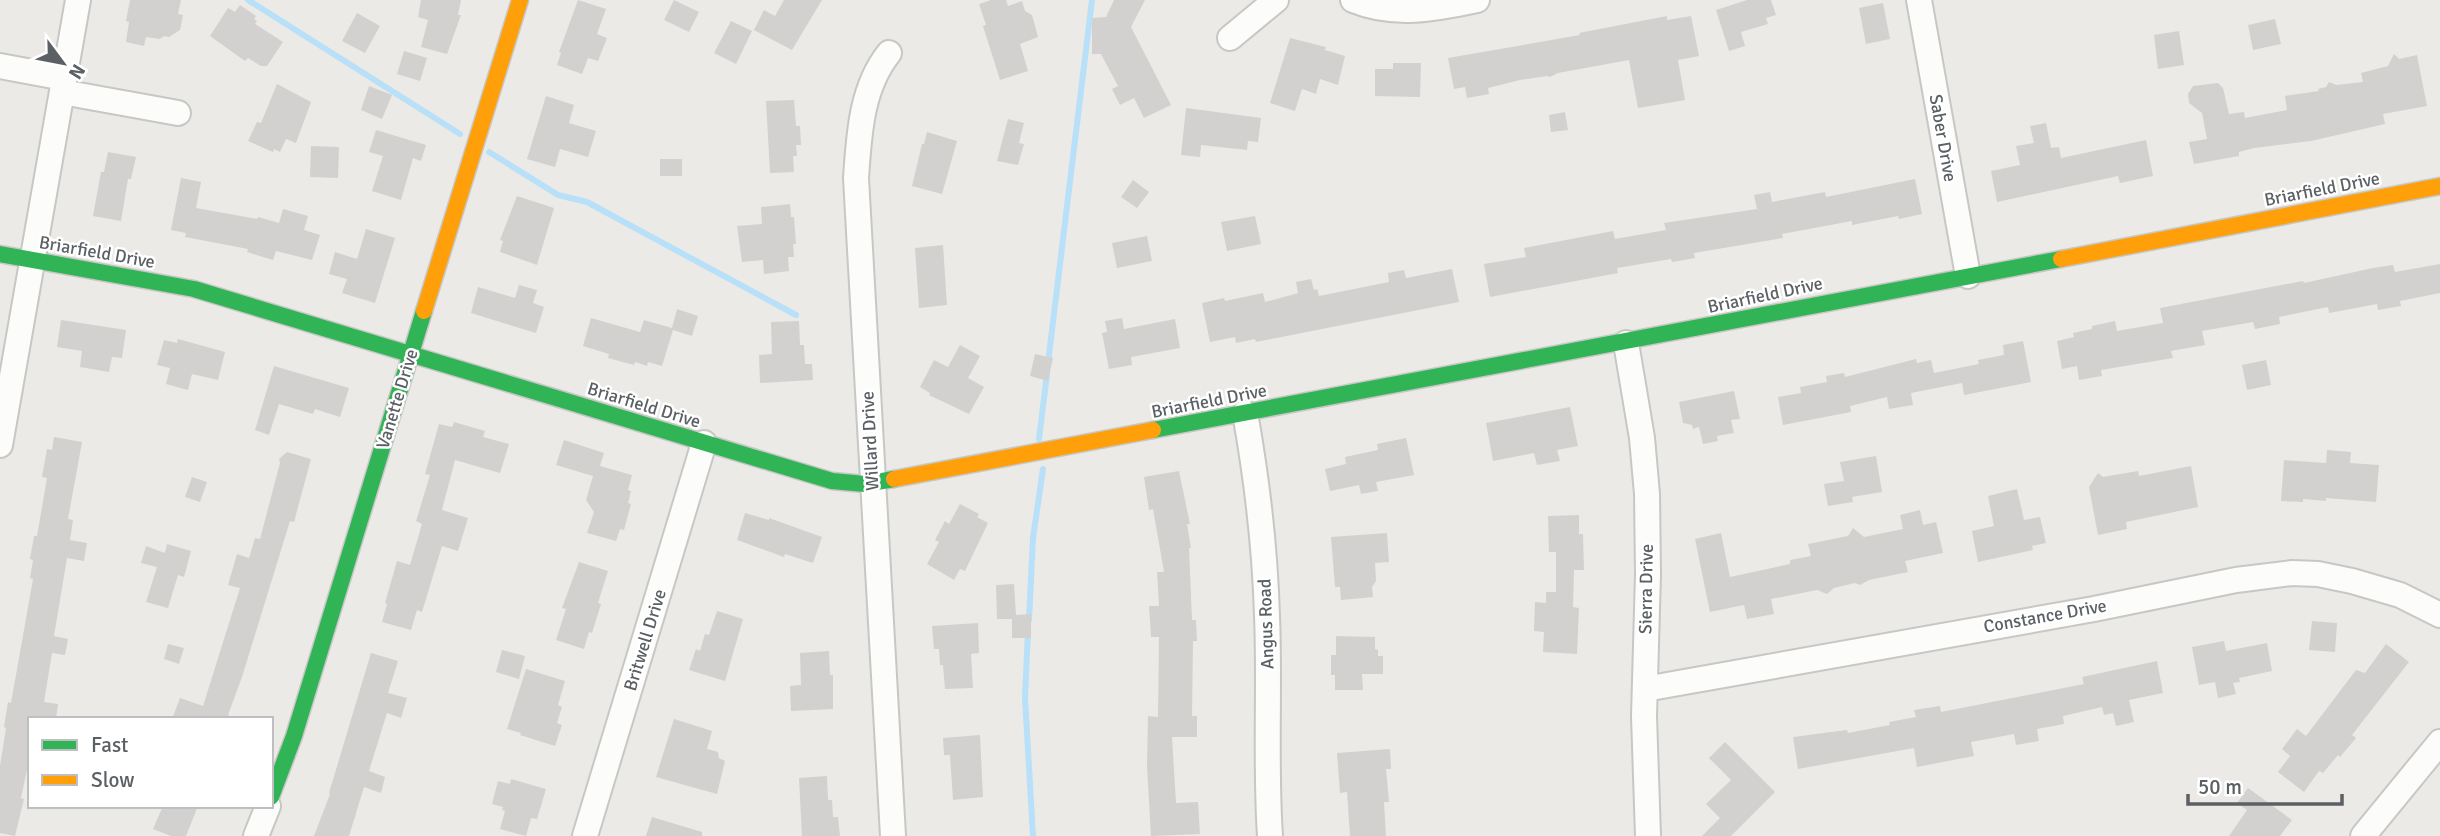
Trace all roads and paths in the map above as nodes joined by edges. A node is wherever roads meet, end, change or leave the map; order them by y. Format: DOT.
graph roads {
  1 [pos="78,0"];
  2 [pos="520,0"];
  3 [pos="1276,0"];
  4 [pos="1353,0"];
  5 [pos="1477,0"];
  6 [pos="1919,0"];
  7 [pos="1230,38"];
  8 [pos="889,53"];
  9 [pos="0,66"];
  10 [pos="63,85"];
  11 [pos="178,113"];
  12 [pos="2440,186"];
  13 [pos="0,254"];
  14 [pos="33,260"];
  15 [pos="1968,276"];
  16 [pos="1626,343"];
  17 [pos="410,355"];
  18 [pos="1245,413"];
  19 [pos="704,443"];
  20 [pos="0,445"];
  21 [pos="872,483"];
  22 [pos="2440,615"];
  23 [pos="1645,689"];
  24 [pos="2440,742"];
  25 [pos="273,792"];
  26 [pos="267,808"];
  27 [pos="256,836"];
  28 [pos="585,836"];
  29 [pos="892,836"];
  30 [pos="1270,836"];
  31 [pos="1648,836"];
  32 [pos="2363,836"];
  1 -- 10 [label="street"];
  2 -- 17 [label="street, Vanette Drive"];
  3 -- 7 [label="street"];
  4 -- 5 [label="street"];
  6 -- 15 [label="street, Saber Drive"];
  8 -- 21 [label="street, Willard Drive"];
  9 -- 10 [label="street"];
  10 -- 11 [label="street"];
  10 -- 14 [label="street"];
  12 -- 15 [label="street, Briarfield Drive"];
  13 -- 14 [label="street, Briarfield Drive"];
  14 -- 17 [label="street, Briarfield Drive"];
  14 -- 20 [label="street"];
  15 -- 16 [label="street, Briarfield Drive"];
  16 -- 18 [label="street, Briarfield Drive"];
  16 -- 23 [label="street, Sierra Drive"];
  17 -- 19 [label="street, Briarfield Drive"];
  17 -- 25 [label="street, Vanette Drive"];
  18 -- 21 [label="street, Briarfield Drive"];
  18 -- 30 [label="street, Angus Road"];
  19 -- 21 [label="street, Briarfield Drive"];
  19 -- 28 [label="street, Britwell Drive"];
  21 -- 29 [label="street, Willard Drive"];
  22 -- 23 [label="street, Constance Drive"];
  23 -- 31 [label="street, Sierra Drive"];
  24 -- 32 [label="street"];
  26 -- 27 [label="street"];
}
